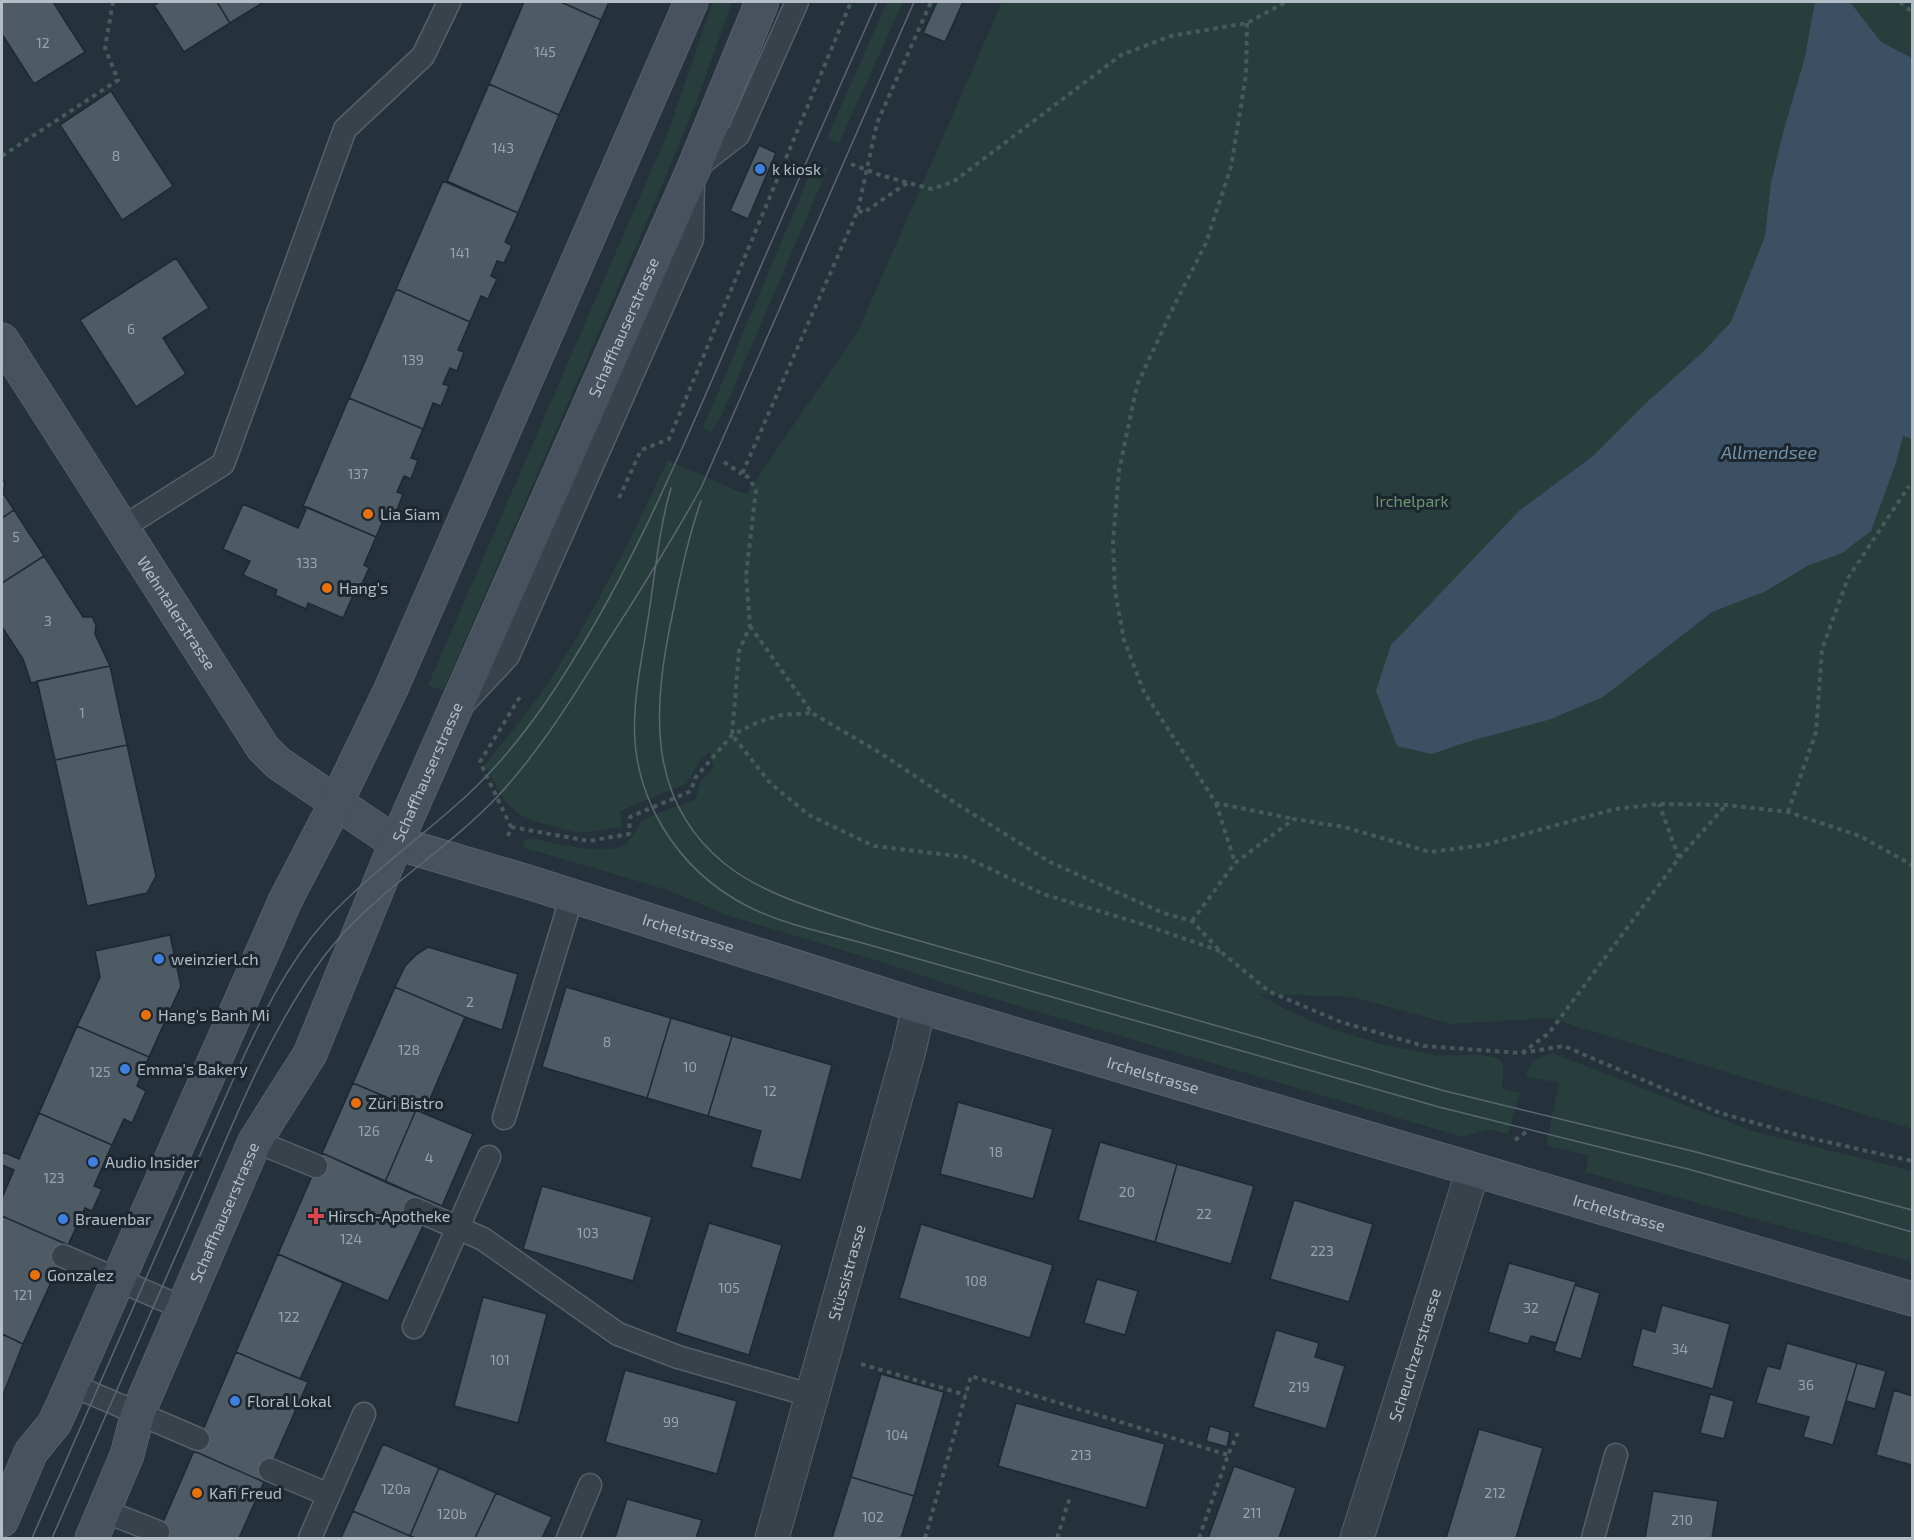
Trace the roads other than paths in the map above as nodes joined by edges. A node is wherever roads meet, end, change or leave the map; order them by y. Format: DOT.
graph roads {
  1 [pos="449,2"];
  2 [pos="691,2"];
  3 [pos="762,2"];
  4 [pos="797,2"];
  5 [pos="693,170"];
  6 [pos="2,340"];
  7 [pos="122,528"];
  8 [pos="336,803"];
  9 [pos="396,843"];
  10 [pos="572,896"];
  11 [pos="919,1006"];
  12 [pos="504,1118"];
  13 [pos="255,1141"];
  14 [pos="489,1157"];
  15 [pos="316,1166"];
  16 [pos="1473,1170"];
  17 [pos="415,1209"];
  18 [pos="457,1227"];
  19 [pos="63,1256"];
  20 [pos="118,1280"];
  21 [pos="1912,1299"];
  22 [pos="183,1308"];
  23 [pos="414,1328"];
  24 [pos="72,1385"];
  25 [pos="813,1396"];
  26 [pos="138,1413"];
  27 [pos="364,1414"];
  28 [pos="198,1439"];
  29 [pos="1616,1455"];
  30 [pos="270,1470"];
  31 [pos="590,1485"];
  32 [pos="329,1495"];
  33 [pos="4,1507"];
  34 [pos="98,1525"];
  35 [pos="158,1532"];
  36 [pos="310,1539"];
  37 [pos="568,1539"];
  38 [pos="772,1539"];
  39 [pos="1358,1539"];
  40 [pos="1593,1539"];
  1 -- 7 [label="lane"];
  2 -- 8 [label="street"];
  3 -- 5 [label="street, Schaffhauserstrasse"];
  4 -- 5 [label="lane"];
  5 -- 9 [label="street, Schaffhauserstrasse"];
  6 -- 7 [label="street, Wehntalerstrasse"];
  7 -- 8 [label="street, Wehntalerstrasse"];
  8 -- 9 [label="street, Wehntalerstrasse"];
  8 -- 20 [label="street"];
  9 -- 10 [label="street, Irchelstrasse"];
  9 -- 13 [label="street, Schaffhauserstrasse"];
  10 -- 11 [label="street, Irchelstrasse"];
  10 -- 12 [label="lane"];
  11 -- 16 [label="street, Irchelstrasse"];
  11 -- 25 [label="street, Stüssistrasse"];
  13 -- 15 [label="lane"];
  13 -- 22 [label="street, Schaffhauserstrasse"];
  14 -- 18 [label="lane"];
  16 -- 21 [label="street, Irchelstrasse"];
  16 -- 39 [label="street, Scheuchzerstrasse"];
  17 -- 18 [label="lane"];
  18 -- 23 [label="lane"];
  18 -- 25 [label="lane"];
  19 -- 20 [label="lane"];
  20 -- 22 [label="lane"];
  20 -- 24 [label="street"];
  22 -- 26 [label="street, Schaffhauserstrasse"];
  24 -- 26 [label="lane"];
  24 -- 33 [label="street"];
  25 -- 38 [label="street, Stüssistrasse"];
  26 -- 28 [label="lane"];
  26 -- 34 [label="street, Schaffhauserstrasse"];
  27 -- 32 [label="lane"];
  29 -- 40 [label="lane"];
  30 -- 32 [label="lane"];
  31 -- 37 [label="lane"];
  32 -- 36 [label="lane"];
  34 -- 35 [label="lane"];
}
